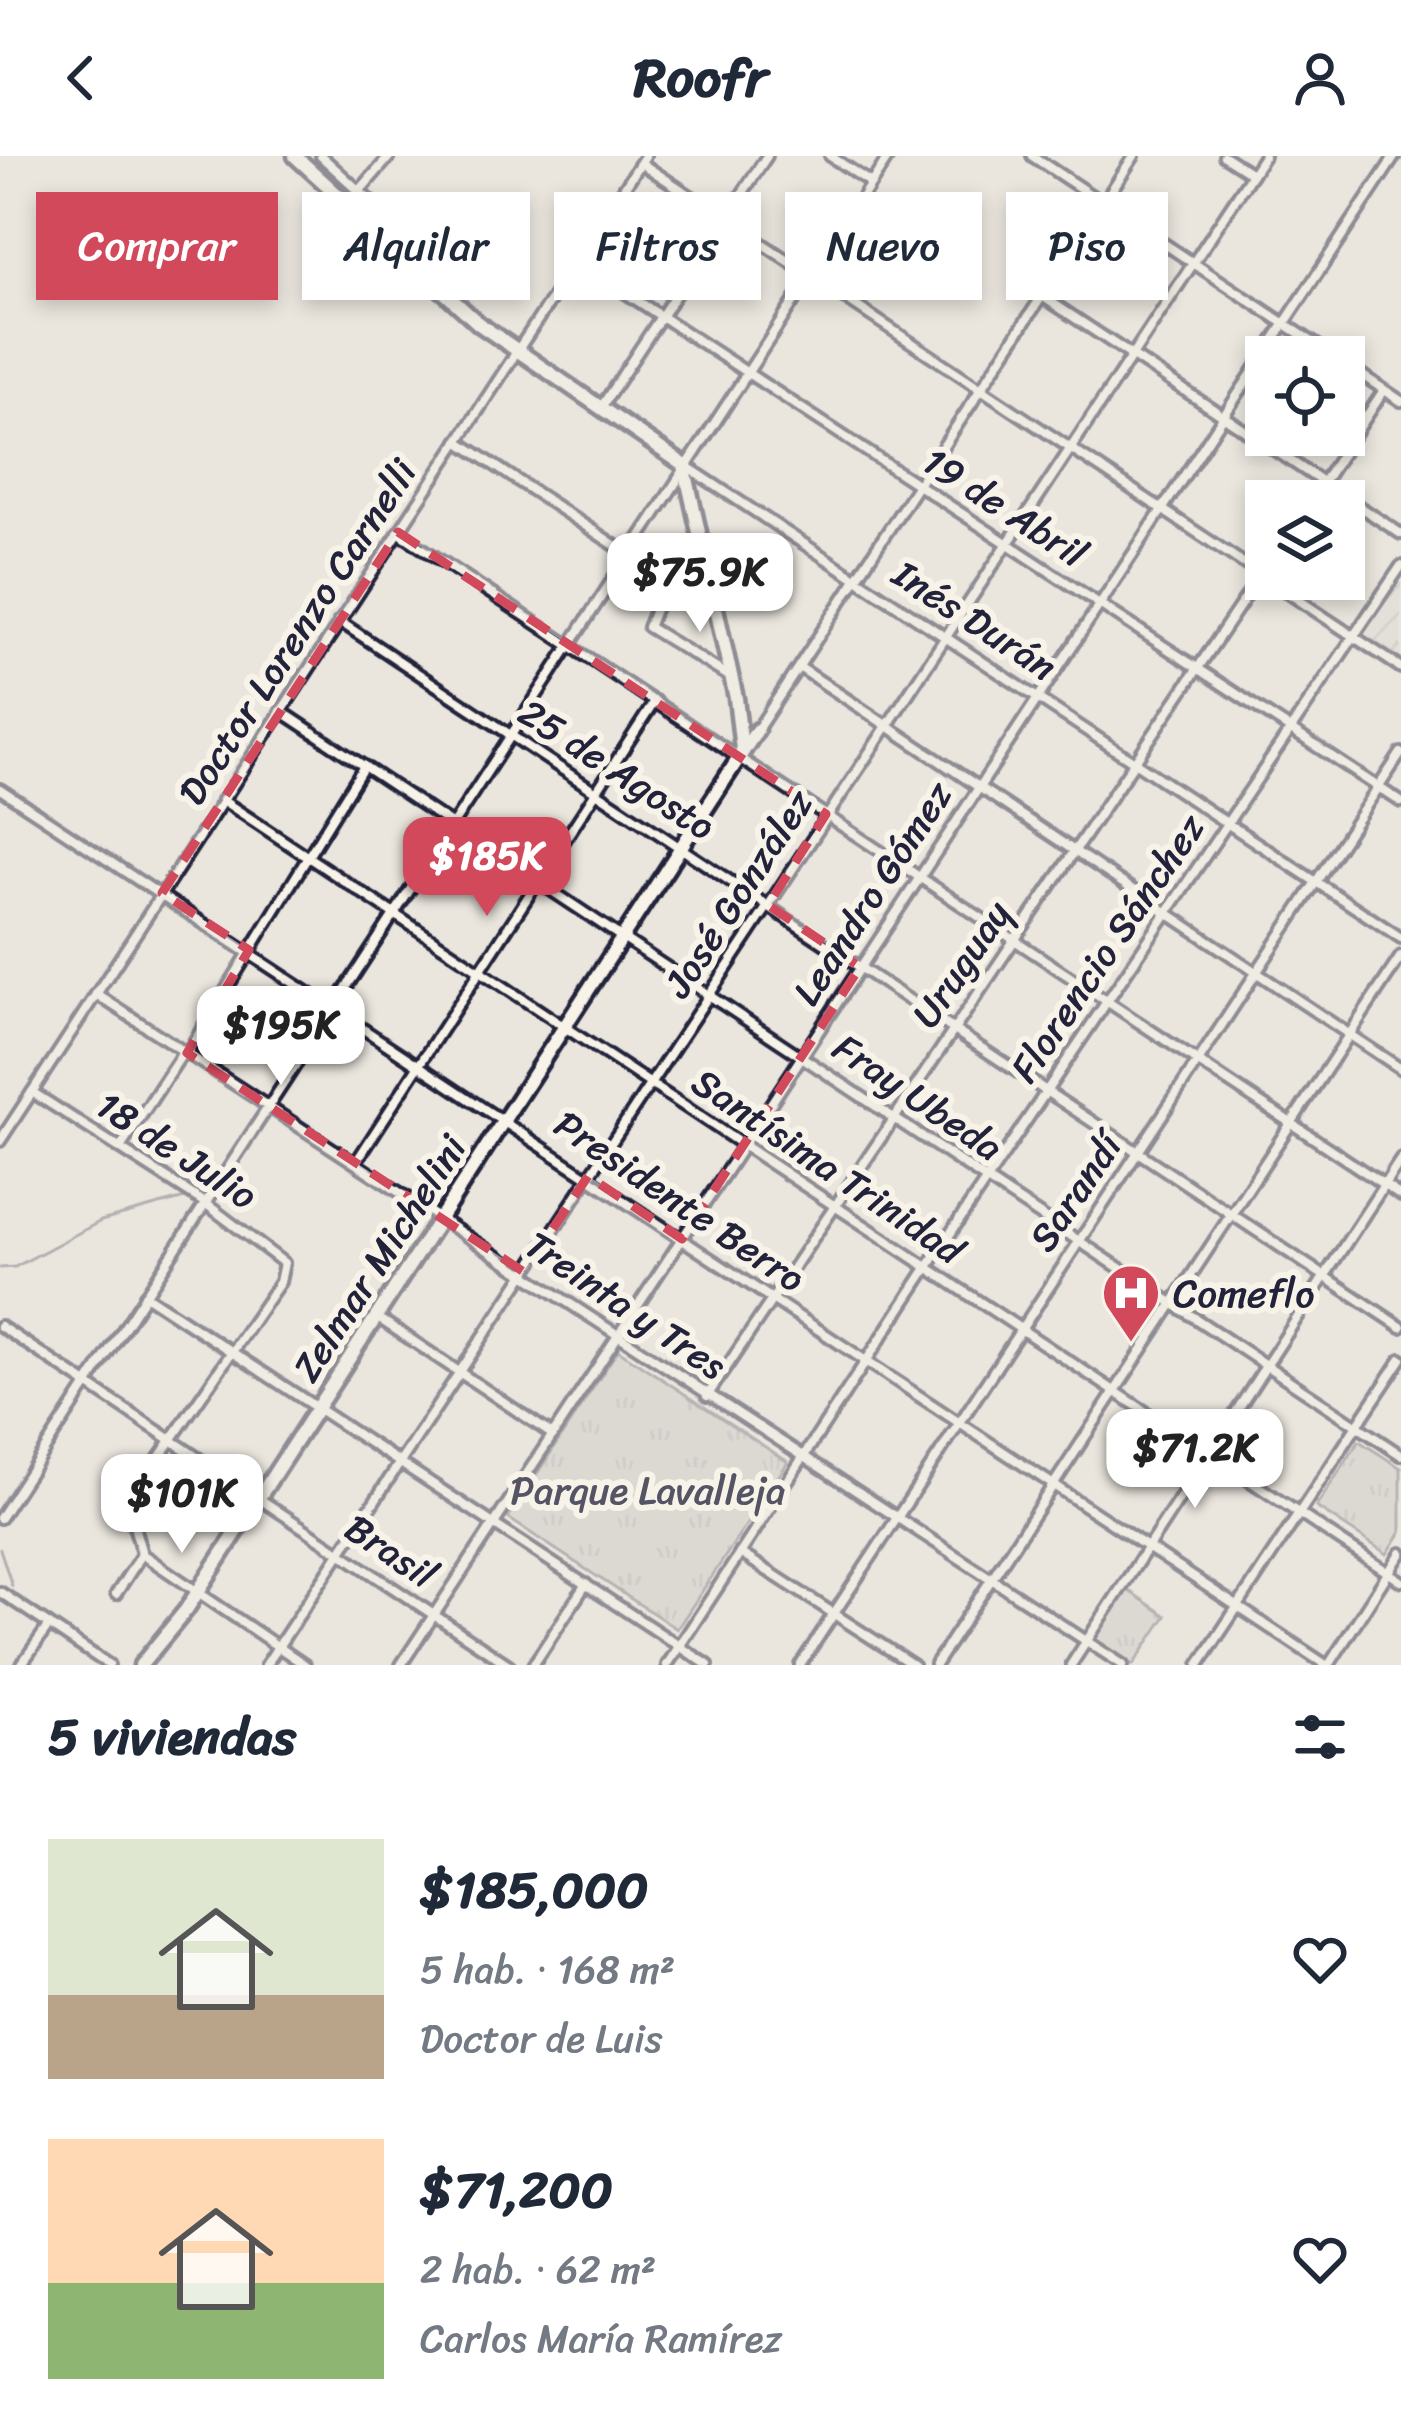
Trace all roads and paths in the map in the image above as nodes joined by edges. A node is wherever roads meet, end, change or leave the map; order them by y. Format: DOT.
graph roads {
  1 [pos="295,156"];
  2 [pos="321,156"];
  3 [pos="390,156"];
  4 [pos="767,156"];
  5 [pos="830,156"];
  6 [pos="889,156"];
  7 [pos="1032,156"];
  8 [pos="1134,156"];
  9 [pos="1224,156"];
  10 [pos="1264,156"];
  11 [pos="1395,156"];
  12 [pos="643,160"];
  13 [pos="1252,174"];
  14 [pos="871,183"];
  15 [pos="359,191"];
  16 [pos="333,192"];
  17 [pos="622,192"];
  18 [pos="686,192"];
  19 [pos="744,192"];
  20 [pos="865,192"];
  21 [pos="1086,192"];
  22 [pos="1110,192"];
  23 [pos="1168,246"];
  24 [pos="1193,262"];
  25 [pos="554,296"];
  26 [pos="449,300"];
  27 [pos="636,300"];
  28 [pos="673,300"];
  29 [pos="793,300"];
  30 [pos="841,300"];
  31 [pos="1039,300"];
  32 [pos="1048,300"];
  33 [pos="662,317"];
  34 [pos="1285,324"];
  35 [pos="1303,336"];
  36 [pos="517,352"];
  37 [pos="1132,356"];
  38 [pos="746,371"];
  39 [pos="1365,377"];
  40 [pos="1384,390"];
  41 [pos="980,391"];
  42 [pos="1401,400"];
  43 [pos="601,409"];
  44 [pos="1223,418"];
  45 [pos="458,441"];
  46 [pos="1069,451"];
  47 [pos="684,465"];
  48 [pos="1318,480"];
  49 [pos="1325,480"];
  50 [pos="917,484"];
  51 [pos="1365,510"];
  52 [pos="1161,511"];
  53 [pos="398,532"];
  54 [pos="1401,534"];
  55 [pos="1007,544"];
  56 [pos="628,554"];
  57 [pos="1245,561"];
  58 [pos="1401,566"];
  59 [pos="856,578"];
  60 [pos="1245,598"];
  61 [pos="659,600"];
  62 [pos="1301,600"];
  63 [pos="1099,604"];
  64 [pos="339,622"];
  65 [pos="945,636"];
  66 [pos="1353,638"];
  67 [pos="569,644"];
  68 [pos="799,667"];
  69 [pos="1401,668"];
  70 [pos="1196,669"];
  71 [pos="730,677"];
  72 [pos="1037,697"];
  73 [pos="736,698"];
  74 [pos="655,700"];
  75 [pos="281,711"];
  76 [pos="740,723"];
  77 [pos="885,724"];
  78 [pos="757,730"];
  79 [pos="1291,730"];
  80 [pos="510,735"];
  81 [pos="1401,753"];
  82 [pos="740,756"];
  83 [pos="1134,761"];
  84 [pos="364,766"];
  85 [pos="978,787"];
  86 [pos="1378,787"];
  87 [pos="0,789"];
  88 [pos="596,791"];
  89 [pos="222,800"];
  90 [pos="1401,802"];
  91 [pos="826,814"];
  92 [pos="1227,823"];
  93 [pos="452,824"];
  94 [pos="680,848"];
  95 [pos="1073,850"];
  96 [pos="307,857"];
  97 [pos="920,876"];
  98 [pos="538,880"];
  99 [pos="1316,881"];
  100 [pos="163,893"];
  101 [pos="768,904"];
  102 [pos="1167,913"];
  103 [pos="393,914"];
  104 [pos="623,937"];
  105 [pos="1401,938"];
  106 [pos="1014,939"];
  107 [pos="249,950"];
  108 [pos="1401,956"];
  109 [pos="860,967"];
  110 [pos="479,971"];
  111 [pos="1256,973"];
  112 [pos="709,993"];
  113 [pos="96,994"];
  114 [pos="1108,1002"];
  115 [pos="333,1007"];
  116 [pos="564,1028"];
  117 [pos="953,1029"];
  118 [pos="1349,1035"];
  119 [pos="185,1052"];
  120 [pos="802,1054"];
  121 [pos="1198,1062"];
  122 [pos="419,1064"];
  123 [pos="1401,1069"];
  124 [pos="649,1084"];
  125 [pos="1047,1091"];
  126 [pos="32,1092"];
  127 [pos="268,1106"];
  128 [pos="893,1117"];
  129 [pos="504,1120"];
  130 [pos="1292,1124"];
  131 [pos="0,1141"];
  132 [pos="743,1146"];
  133 [pos="120,1148"];
  134 [pos="1138,1152"];
  135 [pos="1401,1159"];
  136 [pos="356,1162"];
  137 [pos="588,1176"];
  138 [pos="987,1179"];
  139 [pos="1384,1185"];
  140 [pos="1401,1196"];
  141 [pos="205,1203"];
  142 [pos="834,1207"];
  143 [pos="1232,1214"];
  144 [pos="441,1218"];
  145 [pos="682,1239"];
  146 [pos="1078,1240"];
  147 [pos="926,1268"];
  148 [pos="524,1273"];
  149 [pos="1324,1276"];
  150 [pos="146,1295"];
  151 [pos="772,1298"];
  152 [pos="1172,1302"];
  153 [pos="376,1317"];
  154 [pos="0,1326"];
  155 [pos="1401,1327"];
  156 [pos="1020,1330"];
  157 [pos="618,1335"];
  158 [pos="233,1352"];
  159 [pos="1401,1359"];
  160 [pos="866,1360"];
  161 [pos="1266,1365"];
  162 [pos="460,1372"];
  163 [pos="88,1384"];
  164 [pos="1114,1391"];
  165 [pos="707,1396"];
  166 [pos="318,1408"];
  167 [pos="960,1421"];
  168 [pos="1357,1425"];
  169 [pos="553,1435"];
  170 [pos="172,1440"];
  171 [pos="1208,1453"];
  172 [pos="1401,1455"];
  173 [pos="803,1457"];
  174 [pos="400,1463"];
  175 [pos="1054,1483"];
  176 [pos="259,1498"];
  177 [pos="1299,1514"];
  178 [pos="0,1518"];
  179 [pos="896,1518"];
  180 [pos="494,1524"];
  181 [pos="1147,1545"];
  182 [pos="1401,1552"];
  183 [pos="341,1553"];
  184 [pos="740,1553"];
  185 [pos="142,1554"];
  186 [pos="1388,1573"];
  187 [pos="993,1580"];
  188 [pos="1401,1581"];
  189 [pos="586,1585"];
  190 [pos="0,1592"];
  191 [pos="197,1593"];
  192 [pos="116,1594"];
  193 [pos="1239,1605"];
  194 [pos="834,1614"];
  195 [pos="434,1616"];
  196 [pos="49,1624"];
  197 [pos="1086,1641"];
  198 [pos="278,1647"];
  199 [pos="679,1647"];
  200 [pos="95,1655"];
  201 [pos="21,1665"];
  202 [pos="88,1665"];
  203 [pos="110,1665"];
  204 [pos="141,1665"];
  205 [pos="266,1665"];
  206 [pos="305,1665"];
  207 [pos="401,1665"];
  208 [pos="509,1665"];
  209 [pos="533,1665"];
  210 [pos="667,1665"];
  211 [pos="708,1665"];
  212 [pos="800,1665"];
  213 [pos="913,1665"];
  214 [pos="935,1665"];
  215 [pos="1071,1665"];
  216 [pos="1123,1665"];
  217 [pos="1199,1665"];
  218 [pos="1328,1665"];
  1 -- 16 [label="highway, Inés Durán"];
  2 -- 15 [label="street"];
  3 -- 15 [label="street"];
  4 -- 19 [label="street"];
  5 -- 14 [label="street"];
  6 -- 14 [label="street"];
  7 -- 21 [label="street"];
  8 -- 22 [label="street"];
  9 -- 13 [label="street"];
  10 -- 13 [label="street, José González"];
  11 -- 34 [label="street, Leandro Gómez"];
  12 -- 17 [label="street, Doctor Lorenzo Carnelli"];
  12 -- 18 [label="street"];
  13 -- 24 [label="street, José González"];
  14 -- 20 [label="street"];
  23 -- 24 [label="street"];
  24 -- 34 [label="street"];
  24 -- 37 [label="street, José González"];
  25 -- 36 [label="street, Doctor Lorenzo Carnelli"];
  26 -- 36 [label="highway, Inés Durán"];
  27 -- 33 [label="street, 19 de Abril"];
  28 -- 33 [label="street"];
  29 -- 38 [label="street"];
  30 -- 41 [label="street"];
  31 -- 41 [label="street"];
  32 -- 37 [label="street"];
  33 -- 38 [label="street, 19 de Abril"];
  33 -- 43 [label="street"];
  34 -- 35 [label="street"];
  34 -- 44 [label="street, Leandro Gómez"];
  36 -- 43 [label="highway, Inés Durán"];
  36 -- 45 [label="street, Doctor Lorenzo Carnelli"];
  37 -- 44 [label="street"];
  37 -- 46 [label="street, José González"];
  38 -- 47 [label="street"];
  38 -- 50 [label="street, 19 de Abril"];
  39 -- 40 [label="street"];
  40 -- 42 [label="street"];
  40 -- 49 [label="street"];
  41 -- 46 [label="street"];
  41 -- 50 [label="street"];
  43 -- 47 [label="highway, Inés Durán"];
  44 -- 48 [label="street"];
  44 -- 52 [label="street, Leandro Gómez"];
  45 -- 53 [label="street, Doctor Lorenzo Carnelli"];
  45 -- 56 [label="street"];
  46 -- 52 [label="street"];
  46 -- 55 [label="street, José González"];
  47 -- 56 [label="street"];
  47 -- 59 [label="street, Inés Durán"];
  47 -- 71 [label="highway"];
  50 -- 55 [label="street, 19 de Abril"];
  50 -- 59 [label="street"];
  51 -- 54 [label="street"];
  52 -- 57 [label="street"];
  52 -- 63 [label="street, Leandro Gómez"];
  53 -- 64 [label="street, Doctor Lorenzo Carnelli"];
  53 -- 67 [label="street"];
  55 -- 63 [label="street, 19 de Abril"];
  55 -- 65 [label="street, José González"];
  56 -- 67 [label="street"];
  58 -- 66 [label="street, Florencio Sánchez"];
  59 -- 65 [label="street, Inés Durán"];
  59 -- 68 [label="street"];
  60 -- 70 [label="street, Uruguay"];
  61 -- 71 [label="street"];
  62 -- 66 [label="street"];
  63 -- 70 [label="street, 19 de Abril"];
  63 -- 72 [label="street, Leandro Gómez"];
  64 -- 75 [label="street, Doctor Lorenzo Carnelli"];
  64 -- 80 [label="street, 25 de Agosto"];
  65 -- 72 [label="street, Inés Durán"];
  65 -- 77 [label="street, José González"];
  66 -- 69 [label="street"];
  66 -- 79 [label="street, Florencio Sánchez"];
  67 -- 74 [label="street"];
  67 -- 80 [label="street"];
  68 -- 77 [label="street"];
  68 -- 78 [label="street"];
  70 -- 79 [label="street, 19 de Abril"];
  70 -- 83 [label="street, Uruguay"];
  71 -- 73 [label="highway"];
  72 -- 83 [label="street, Inés Durán"];
  72 -- 85 [label="street, Leandro Gómez"];
  73 -- 76 [label="highway"];
  73 -- 78 [label="highway"];
  74 -- 82 [label="street"];
  74 -- 88 [label="street"];
  75 -- 84 [label="street, Fray Ubeda"];
  75 -- 89 [label="street, Doctor Lorenzo Carnelli"];
  76 -- 78 [label="highway"];
  76 -- 82 [label="highway"];
  77 -- 85 [label="street"];
  77 -- 91 [label="street, José González"];
  78 -- 82 [label="highway, Zelmar Michelini"];
  79 -- 86 [label="street, 19 de Abril"];
  79 -- 92 [label="street, Florencio Sánchez"];
  80 -- 88 [label="street, 25 de Agosto"];
  80 -- 93 [label="street"];
  81 -- 86 [label="street, Sarandí"];
  82 -- 91 [label="street"];
  82 -- 94 [label="highway, Zelmar Michelini"];
  83 -- 92 [label="street, Inés Durán"];
  83 -- 95 [label="street, Uruguay"];
  84 -- 93 [label="street, Fray Ubeda"];
  84 -- 96 [label="street"];
  85 -- 95 [label="street"];
  85 -- 97 [label="street, Leandro Gómez"];
  86 -- 90 [label="street, 19 de Abril"];
  86 -- 99 [label="street, Sarandí"];
  87 -- 100 [label="street, Presidente Berro"];
  88 -- 94 [label="street, 25 de Agosto"];
  88 -- 98 [label="street"];
  89 -- 96 [label="street, Santísima Trinidad"];
  89 -- 100 [label="street, Doctor Lorenzo Carnelli"];
  91 -- 97 [label="street"];
  91 -- 101 [label="street, José González"];
  92 -- 99 [label="street, Inés Durán"];
  92 -- 102 [label="street, Florencio Sánchez"];
  93 -- 98 [label="street, Fray Ubeda"];
  93 -- 103 [label="street"];
  94 -- 101 [label="street, 25 de Agosto"];
  94 -- 104 [label="highway, Zelmar Michelini"];
  95 -- 102 [label="street"];
  95 -- 106 [label="street, Uruguay"];
  96 -- 103 [label="street, Santísima Trinidad"];
  96 -- 107 [label="street"];
  97 -- 106 [label="street"];
  97 -- 109 [label="street, Leandro Gómez"];
  98 -- 104 [label="street, Fray Ubeda"];
  98 -- 110 [label="street"];
  99 -- 105 [label="street, Inés Durán"];
  99 -- 111 [label="street, Sarandí"];
  100 -- 107 [label="street, Presidente Berro"];
  100 -- 113 [label="street, Doctor Lorenzo Carnelli"];
  101 -- 109 [label="street, 25 de Agosto"];
  101 -- 112 [label="street, José González"];
  102 -- 111 [label="street"];
  102 -- 114 [label="street, Florencio Sánchez"];
  103 -- 110 [label="street, Santísima Trinidad"];
  103 -- 115 [label="street"];
  104 -- 112 [label="street, Fray Ubeda"];
  104 -- 116 [label="highway, Zelmar Michelini"];
  106 -- 114 [label="street"];
  106 -- 117 [label="street, Uruguay"];
  107 -- 115 [label="street, Presidente Berro"];
  107 -- 119 [label="street"];
  108 -- 118 [label="street"];
  109 -- 117 [label="street, 25 de Agosto"];
  109 -- 120 [label="street, Leandro Gómez"];
  110 -- 116 [label="street, Santísima Trinidad"];
  110 -- 122 [label="street"];
  111 -- 118 [label="street"];
  111 -- 121 [label="street, Sarandí"];
  112 -- 120 [label="street, Fray Ubeda"];
  112 -- 124 [label="street, José González"];
  113 -- 119 [label="street, Treinta y Tres"];
  113 -- 126 [label="street, Doctor Lorenzo Carnelli"];
  114 -- 121 [label="street"];
  114 -- 125 [label="street, Florencio Sánchez"];
  115 -- 122 [label="street, Presidente Berro"];
  115 -- 127 [label="street"];
  116 -- 124 [label="street, Santísima Trinidad"];
  116 -- 129 [label="highway, Zelmar Michelini"];
  117 -- 125 [label="street, 25 de Agosto"];
  117 -- 128 [label="street, Uruguay"];
  118 -- 123 [label="street"];
  118 -- 130 [label="street"];
  119 -- 127 [label="street, Treinta y Tres"];
  119 -- 133 [label="street"];
  120 -- 128 [label="street, Fray Ubeda"];
  120 -- 132 [label="street, Leandro Gómez"];
  121 -- 130 [label="street"];
  121 -- 134 [label="street, Sarandí"];
  122 -- 129 [label="street, Presidente Berro"];
  122 -- 136 [label="street"];
  124 -- 132 [label="street, Santísima Trinidad"];
  124 -- 137 [label="street, José González"];
  125 -- 134 [label="street, 25 de Agosto"];
  125 -- 138 [label="street, Florencio Sánchez"];
  126 -- 131 [label="street, Doctor Lorenzo Carnelli"];
  126 -- 133 [label="street, 18 de Julio"];
  127 -- 136 [label="street, Treinta y Tres"];
  127 -- 141 [label="street"];
  128 -- 138 [label="street, Fray Ubeda"];
  128 -- 142 [label="street, Uruguay"];
  129 -- 137 [label="street, Presidente Berro"];
  129 -- 144 [label="highway, Zelmar Michelini"];
  130 -- 139 [label="street"];
  130 -- 143 [label="street"];
  132 -- 142 [label="street, Santísima Trinidad"];
  132 -- 145 [label="street, Leandro Gómez"];
  133 -- 141 [label="street, 18 de Julio"];
  134 -- 143 [label="street, 25 de Agosto"];
  134 -- 146 [label="street, Sarandí"];
  135 -- 139 [label="street"];
  136 -- 144 [label="street, Treinta y Tres"];
  137 -- 145 [label="street, Presidente Berro"];
  137 -- 148 [label="street, José González"];
  138 -- 146 [label="street, Fray Ubeda"];
  138 -- 147 [label="street, Florencio Sánchez"];
  139 -- 140 [label="street"];
  139 -- 149 [label="street"];
  141 -- 150 [label="street"];
  141 -- 158 [label="street, 18 de Julio"];
  142 -- 147 [label="street, Santísima Trinidad"];
  142 -- 151 [label="street, Uruguay"];
  143 -- 149 [label="street, 25 de Agosto"];
  143 -- 152 [label="street"];
  144 -- 148 [label="street, Treinta y Tres"];
  144 -- 153 [label="highway, Zelmar Michelini"];
  145 -- 151 [label="street, Presidente Berro"];
  145 -- 157 [label="street, Leandro Gómez"];
  146 -- 152 [label="street, Fray Ubeda"];
  146 -- 156 [label="street, Sarandí"];
  147 -- 156 [label="street, Santísima Trinidad"];
  147 -- 160 [label="street, Florencio Sánchez"];
  148 -- 157 [label="street, Treinta y Tres"];
  148 -- 162 [label="street, José González"];
  149 -- 155 [label="street, 25 de Agosto"];
  149 -- 161 [label="street"];
  150 -- 158 [label="street"];
  150 -- 163 [label="street"];
  151 -- 160 [label="street, Presidente Berro"];
  151 -- 165 [label="street, Uruguay"];
  152 -- 161 [label="street, Fray Ubeda"];
  152 -- 164 [label="street"];
  153 -- 162 [label="street"];
  153 -- 166 [label="highway, Zelmar Michelini"];
  154 -- 163 [label="street, Brasil"];
  156 -- 164 [label="street, Santísima Trinidad"];
  156 -- 167 [label="street, Sarandí"];
  157 -- 165 [label="street, Treinta y Tres"];
  157 -- 169 [label="street, Leandro Gómez"];
  158 -- 166 [label="street"];
  158 -- 170 [label="street"];
  159 -- 168 [label="street"];
  160 -- 167 [label="street, Presidente Berro"];
  160 -- 173 [label="street, Florencio Sánchez"];
  161 -- 168 [label="street, Fray Ubeda"];
  161 -- 171 [label="street"];
  162 -- 169 [label="street"];
  162 -- 174 [label="street, José González"];
  163 -- 170 [label="street, Brasil"];
  163 -- 178 [label="street"];
  164 -- 171 [label="street, Santísima Trinidad"];
  164 -- 175 [label="street"];
  165 -- 173 [label="street, Treinta y Tres"];
  166 -- 174 [label="street"];
  166 -- 176 [label="highway, Zelmar Michelini"];
  167 -- 175 [label="street, Presidente Berro"];
  167 -- 179 [label="street, Sarandí"];
  168 -- 172 [label="street, Fray Ubeda"];
  168 -- 177 [label="street"];
  169 -- 180 [label="street, Leandro Gómez"];
  170 -- 176 [label="street, Brasil"];
  170 -- 185 [label="street"];
  171 -- 177 [label="street, Santísima Trinidad"];
  171 -- 181 [label="street"];
  173 -- 179 [label="street, Treinta y Tres"];
  173 -- 184 [label="street, Florencio Sánchez"];
  174 -- 180 [label="street"];
  174 -- 183 [label="street, José González"];
  175 -- 181 [label="street, Presidente Berro"];
  175 -- 187 [label="street"];
  176 -- 183 [label="street, Brasil"];
  176 -- 191 [label="highway, Zelmar Michelini"];
  177 -- 186 [label="street, Santísima Trinidad"];
  177 -- 193 [label="street"];
  179 -- 187 [label="street, Treinta y Tres"];
  179 -- 194 [label="street, Sarandí"];
  180 -- 189 [label="street"];
  180 -- 195 [label="street, Leandro Gómez"];
  181 -- 193 [label="street, Presidente Berro"];
  181 -- 197 [label="street"];
  182 -- 186 [label="street"];
  183 -- 195 [label="street, Brasil"];
  183 -- 198 [label="street, José González"];
  184 -- 194 [label="street"];
  184 -- 199 [label="street, Florencio Sánchez"];
  185 -- 191 [label="street"];
  185 -- 192 [label="street"];
  186 -- 188 [label="street, Santísima Trinidad"];
  186 -- 218 [label="street"];
  187 -- 197 [label="street, Treinta y Tres"];
  187 -- 214 [label="street"];
  189 -- 199 [label="street"];
  189 -- 209 [label="street"];
  190 -- 196 [label="street"];
  191 -- 198 [label="street"];
  191 -- 204 [label="highway, Zelmar Michelini"];
  193 -- 217 [label="street"];
  193 -- 218 [label="street, Presidente Berro"];
  194 -- 212 [label="street, Sarandí"];
  194 -- 213 [label="street"];
  195 -- 207 [label="street, Leandro Gómez"];
  195 -- 208 [label="street, Brasil"];
  196 -- 200 [label="street"];
  196 -- 201 [label="street"];
  197 -- 215 [label="street"];
  197 -- 216 [label="street, Treinta y Tres"];
  198 -- 205 [label="street, José González"];
  198 -- 206 [label="street"];
  199 -- 210 [label="street, Florencio Sánchez"];
  199 -- 211 [label="street"];
  200 -- 202 [label="street"];
  200 -- 203 [label="street"];
}
